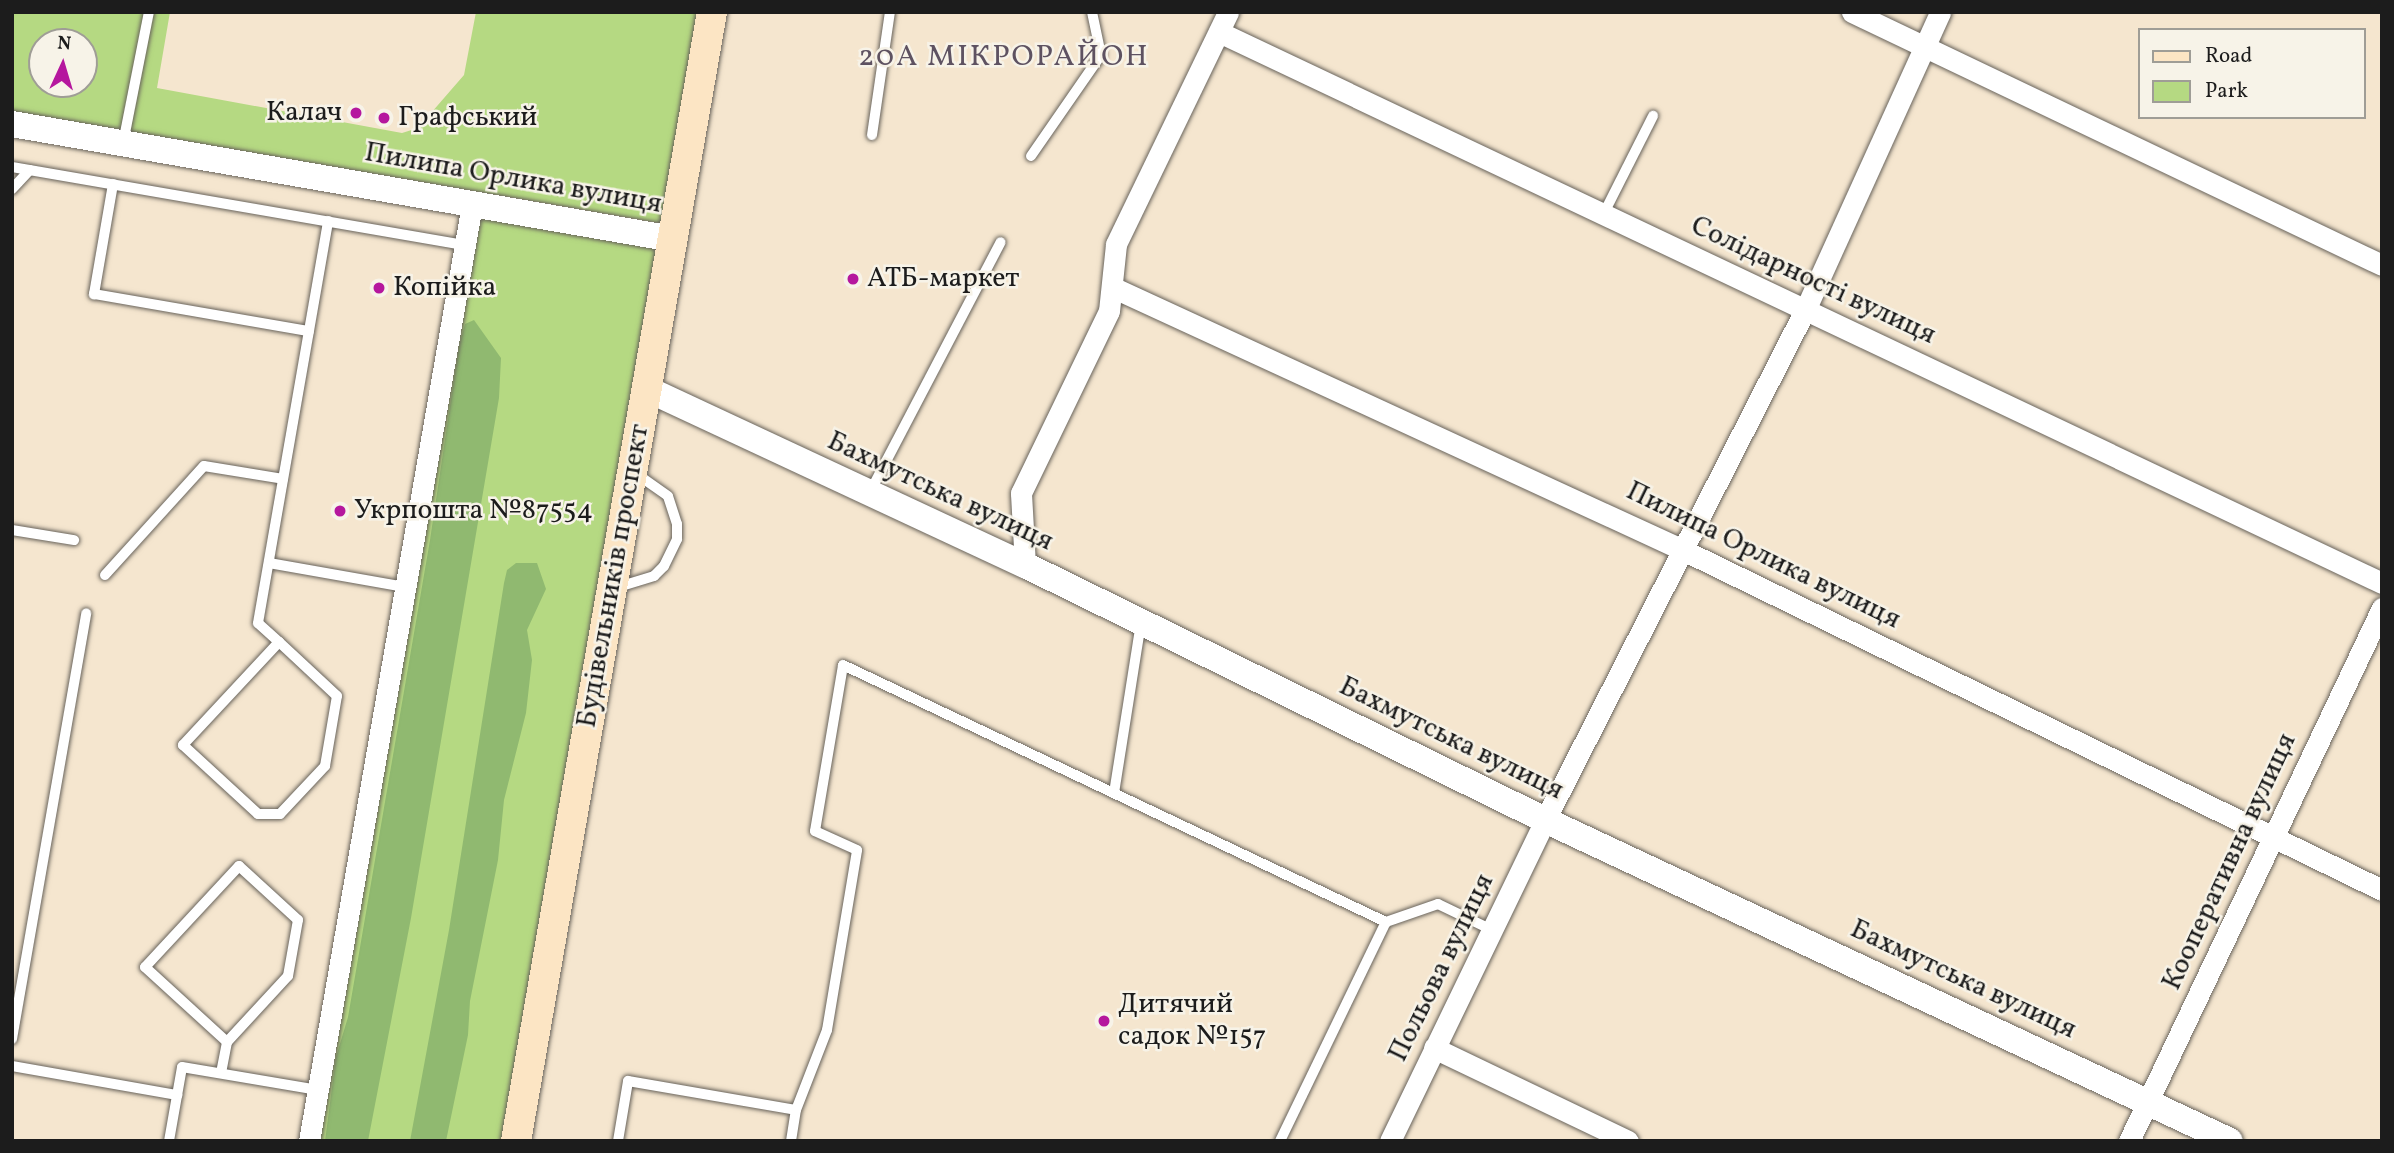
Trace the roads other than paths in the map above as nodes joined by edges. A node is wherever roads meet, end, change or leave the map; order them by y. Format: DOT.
graph roads {
  1 [pos="149,12"];
  2 [pos="712,12"];
  3 [pos="890,12"];
  4 [pos="1092,12"];
  5 [pos="1228,12"];
  6 [pos="1852,12"];
  7 [pos="1940,12"];
  8 [pos="1219,32"];
  9 [pos="1924,47"];
  10 [pos="1653,116"];
  11 [pos="12,124"];
  12 [pos="872,135"];
  13 [pos="122,144"];
  14 [pos="1031,156"];
  15 [pos="12,167"];
  16 [pos="30,170"];
  17 [pos="113,184"];
  18 [pos="12,189"];
  19 [pos="472,204"];
  20 [pos="1604,213"];
  21 [pos="328,222"];
  22 [pos="673,239"];
  23 [pos="1001,242"];
  24 [pos="465,245"];
  25 [pos="2382,265"];
  26 [pos="1112,287"];
  27 [pos="1806,308"];
  28 [pos="309,331"];
  29 [pos="647,389"];
  30 [pos="632,471"];
  31 [pos="283,479"];
  32 [pos="869,494"];
  33 [pos="12,530"];
  34 [pos="74,540"];
  35 [pos="1683,550"];
  36 [pos="268,563"];
  37 [pos="1025,565"];
  38 [pos="105,575"];
  39 [pos="2382,583"];
  40 [pos="405,587"];
  41 [pos="612,588"];
  42 [pos="2382,608"];
  43 [pos="86,613"];
  44 [pos="1141,622"];
  45 [pos="279,642"];
  46 [pos="1114,793"];
  47 [pos="1545,820"];
  48 [pos="2270,839"];
  49 [pos="2382,890"];
  50 [pos="1386,922"];
  51 [pos="1492,930"];
  52 [pos="12,1039"];
  53 [pos="227,1042"];
  54 [pos="1434,1048"];
  55 [pos="12,1066"];
  56 [pos="221,1073"];
  57 [pos="318,1090"];
  58 [pos="177,1095"];
  59 [pos="2149,1102"];
  60 [pos="796,1110"];
  61 [pos="169,1141"];
  62 [pos="309,1141"];
  63 [pos="516,1141"];
  64 [pos="618,1141"];
  65 [pos="791,1141"];
  66 [pos="1280,1141"];
  67 [pos="1390,1141"];
  68 [pos="1628,1141"];
  69 [pos="2129,1141"];
  70 [pos="2230,1141"];
  1 -- 13 [label="lane"];
  2 -- 22 [label="main road, Будівельників проспект"];
  3 -- 12 [label="lane"];
  4 -- 14 [label="lane"];
  5 -- 8 [label="street"];
  6 -- 9 [label="street"];
  7 -- 9 [label="street, Польова вулиця"];
  8 -- 20 [label="street, Солідарності вулиця"];
  8 -- 26 [label="street"];
  9 -- 25 [label="street"];
  9 -- 27 [label="street, Польова вулиця"];
  10 -- 20 [label="lane"];
  11 -- 13 [label="street, Пилипа Орлика вулиця"];
  13 -- 19 [label="street, Пилипа Орлика вулиця"];
  15 -- 16 [label="lane"];
  16 -- 17 [label="lane"];
  16 -- 18 [label="lane"];
  17 -- 21 [label="lane"];
  17 -- 28 [label="lane"];
  19 -- 22 [label="street, Пилипа Орлика вулиця"];
  19 -- 24 [label="street"];
  20 -- 27 [label="street, Солідарності вулиця"];
  21 -- 24 [label="lane"];
  21 -- 28 [label="lane"];
  22 -- 29 [label="main road, Будівельників проспект"];
  23 -- 32 [label="lane"];
  24 -- 40 [label="street"];
  26 -- 35 [label="street, Пилипа Орлика вулиця"];
  26 -- 37 [label="street"];
  27 -- 35 [label="street, Польова вулиця"];
  27 -- 39 [label="street, Солідарності вулиця"];
  28 -- 31 [label="lane"];
  29 -- 30 [label="main road, Будівельників проспект"];
  29 -- 32 [label="street, Бахмутська вулиця"];
  30 -- 41 [label="main road, Будівельників проспект"];
  30 -- 41 [label="lane"];
  31 -- 36 [label="lane"];
  31 -- 38 [label="lane"];
  32 -- 37 [label="street, Бахмутська вулиця"];
  33 -- 34 [label="lane"];
  35 -- 47 [label="street, Польова вулиця"];
  35 -- 48 [label="street, Пилипа Орлика вулиця"];
  36 -- 40 [label="lane"];
  36 -- 45 [label="lane"];
  37 -- 44 [label="street, Бахмутська вулиця"];
  40 -- 57 [label="street"];
  41 -- 63 [label="main road, Будівельників проспект"];
  42 -- 48 [label="street, Кооперативна вулиця"];
  43 -- 52 [label="lane"];
  44 -- 46 [label="lane"];
  44 -- 47 [label="street, Бахмутська вулиця"];
  45 -- 45 [label="lane"];
  46 -- 50 [label="lane"];
  46 -- 60 [label="lane"];
  47 -- 51 [label="street, Польова вулиця"];
  47 -- 59 [label="street, Бахмутська вулиця"];
  48 -- 49 [label="street, Пилипа Орлика вулиця"];
  48 -- 59 [label="street, Кооперативна вулиця"];
  50 -- 51 [label="lane"];
  50 -- 66 [label="lane"];
  51 -- 54 [label="street, Польова вулиця"];
  53 -- 53 [label="lane"];
  53 -- 56 [label="lane"];
  54 -- 67 [label="street, Польова вулиця"];
  54 -- 68 [label="street"];
  55 -- 58 [label="lane"];
  56 -- 57 [label="lane"];
  56 -- 58 [label="lane"];
  57 -- 62 [label="street"];
  58 -- 61 [label="lane"];
  59 -- 69 [label="street, Кооперативна вулиця"];
  59 -- 70 [label="street, Бахмутська вулиця"];
  60 -- 64 [label="lane"];
  60 -- 65 [label="lane"];
}
